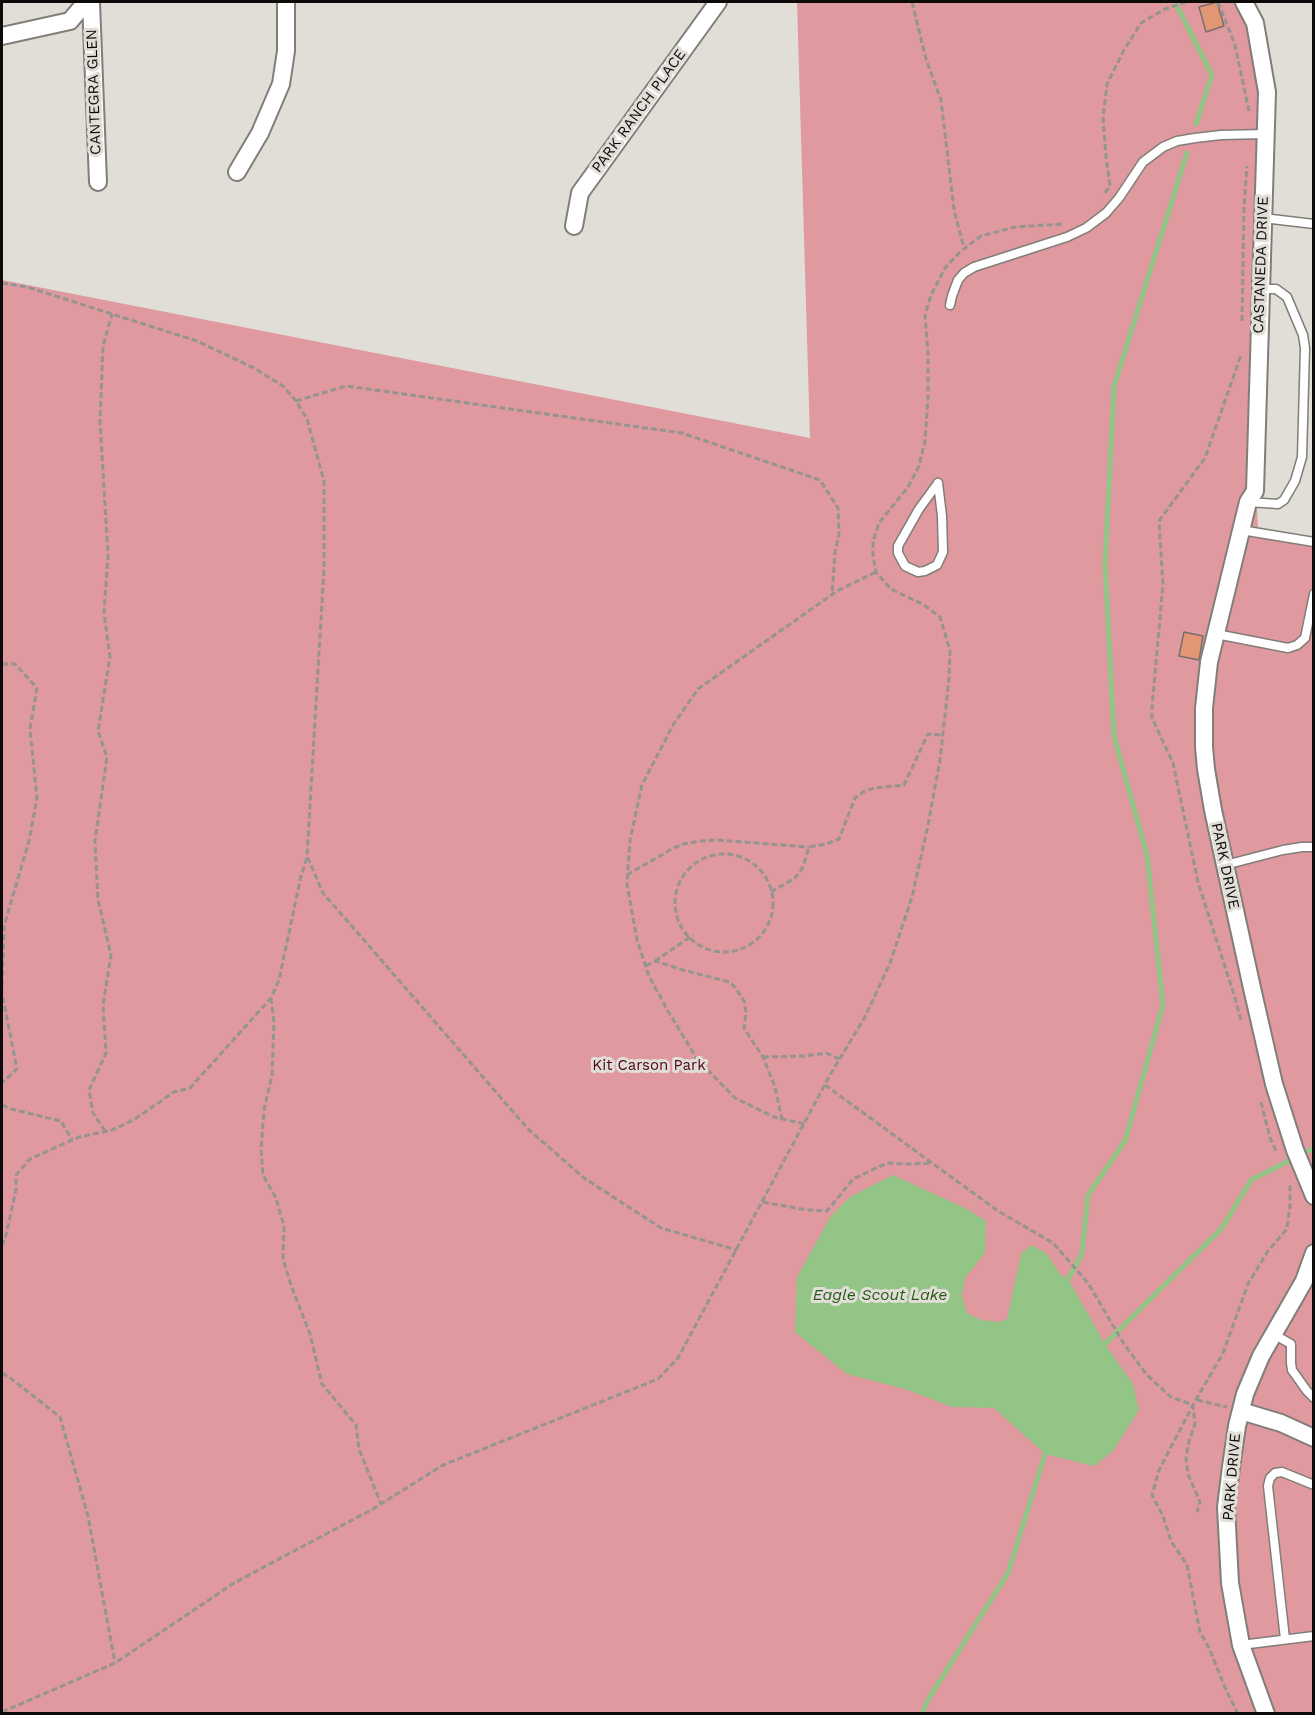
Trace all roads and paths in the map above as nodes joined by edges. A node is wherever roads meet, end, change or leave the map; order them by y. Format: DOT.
graph roads {
  1 [pos="86,2"];
  2 [pos="91,2"];
  3 [pos="286,2"];
  4 [pos="718,2"];
  5 [pos="912,2"];
  6 [pos="1186,2"];
  7 [pos="1218,2"];
  8 [pos="1244,2"];
  9 [pos="2,36"];
  10 [pos="1257,134"];
  11 [pos="1247,165"];
  12 [pos="237,172"];
  13 [pos="98,182"];
  14 [pos="1104,194"];
  15 [pos="1263,218"];
  16 [pos="1069,221"];
  17 [pos="1314,224"];
  18 [pos="574,226"];
  19 [pos="964,249"];
  20 [pos="2,284"];
  21 [pos="1260,289"];
  22 [pos="950,306"];
  23 [pos="112,314"];
  24 [pos="1242,322"];
  25 [pos="1242,345"];
  26 [pos="296,401"];
  27 [pos="1248,502"];
  28 [pos="1241,530"];
  29 [pos="1314,542"];
  30 [pos="898,546"];
  31 [pos="876,572"];
  32 [pos="1314,594"];
  33 [pos="832,595"];
  34 [pos="1216,634"];
  35 [pos="2,664"];
  36 [pos="943,735"];
  37 [pos="809,847"];
  38 [pos="1314,847"];
  39 [pos="307,856"];
  40 [pos="1225,866"];
  41 [pos="627,875"];
  42 [pos="771,892"];
  43 [pos="693,935"];
  44 [pos="689,938"];
  45 [pos="655,961"];
  46 [pos="646,966"];
  47 [pos="271,998"];
  48 [pos="1235,998"];
  49 [pos="763,1057"];
  50 [pos="839,1059"];
  51 [pos="2,1083"];
  52 [pos="825,1085"];
  53 [pos="2,1106"];
  54 [pos="782,1119"];
  55 [pos="804,1124"];
  56 [pos="105,1131"];
  57 [pos="72,1140"];
  58 [pos="932,1163"];
  59 [pos="1290,1181"];
  60 [pos="1314,1196"];
  61 [pos="763,1202"];
  62 [pos="2,1246"];
  63 [pos="737,1250"];
  64 [pos="1314,1253"];
  65 [pos="1273,1334"];
  66 [pos="2,1372"];
  67 [pos="1314,1398"];
  68 [pos="1197,1400"];
  69 [pos="1193,1405"];
  70 [pos="1241,1411"];
  71 [pos="1314,1438"];
  72 [pos="1314,1485"];
  73 [pos="381,1504"];
  74 [pos="1197,1512"];
  75 [pos="1314,1636"];
  76 [pos="1285,1639"];
  77 [pos="1241,1645"];
  78 [pos="115,1663"];
  79 [pos="2,1712"];
  80 [pos="1238,1713"];
  81 [pos="1266,1713"];
  1 -- 9 [label="street"];
  2 -- 13 [label="street, CANTEGRA GLEN"];
  3 -- 12 [label="street"];
  4 -- 18 [label="street, PARK RANCH PLACE"];
  5 -- 19 [label="path"];
  6 -- 14 [label="path"];
  7 -- 10 [label="path"];
  8 -- 10 [label="street, CASTANEDA DRIVE"];
  10 -- 15 [label="street, CASTANEDA DRIVE"];
  10 -- 22 [label="lane"];
  11 -- 24 [label="path"];
  15 -- 17 [label="lane"];
  15 -- 21 [label="street, CASTANEDA DRIVE"];
  16 -- 19 [label="path"];
  19 -- 31 [label="path"];
  20 -- 23 [label="path"];
  21 -- 27 [label="street, CASTANEDA DRIVE"];
  21 -- 27 [label="lane"];
  23 -- 26 [label="path"];
  23 -- 56 [label="path"];
  25 -- 48 [label="path"];
  26 -- 33 [label="path"];
  26 -- 39 [label="path"];
  27 -- 28 [label="street, CASTANEDA DRIVE"];
  28 -- 29 [label="lane"];
  28 -- 34 [label="street, PARK DRIVE"];
  30 -- 30 [label="lane"];
  31 -- 33 [label="path"];
  31 -- 36 [label="path"];
  32 -- 34 [label="lane"];
  33 -- 41 [label="path"];
  34 -- 40 [label="street, PARK DRIVE"];
  35 -- 51 [label="path"];
  36 -- 37 [label="path"];
  36 -- 50 [label="path"];
  37 -- 41 [label="path"];
  37 -- 42 [label="path"];
  38 -- 40 [label="lane"];
  39 -- 47 [label="path"];
  39 -- 63 [label="path"];
  40 -- 60 [label="street, PARK DRIVE"];
  41 -- 46 [label="path"];
  42 -- 44 [label="path"];
  42 -- 44 [label="path"];
  43 -- 44 [label="path"];
  44 -- 45 [label="path"];
  45 -- 46 [label="path"];
  45 -- 49 [label="path"];
  46 -- 54 [label="path"];
  47 -- 56 [label="path"];
  47 -- 73 [label="path"];
  49 -- 50 [label="path"];
  49 -- 54 [label="path"];
  50 -- 52 [label="path"];
  52 -- 55 [label="path"];
  52 -- 58 [label="path"];
  53 -- 57 [label="path"];
  54 -- 55 [label="path"];
  55 -- 61 [label="path"];
  56 -- 57 [label="path"];
  57 -- 62 [label="path"];
  58 -- 61 [label="path"];
  58 -- 69 [label="path"];
  59 -- 68 [label="path"];
  61 -- 63 [label="path"];
  63 -- 73 [label="path"];
  64 -- 65 [label="street, PARK DRIVE"];
  65 -- 67 [label="lane"];
  65 -- 70 [label="street, PARK DRIVE"];
  66 -- 78 [label="path"];
  68 -- 69 [label="path"];
  68 -- 70 [label="path"];
  69 -- 74 [label="path"];
  69 -- 80 [label="path"];
  70 -- 71 [label="street"];
  70 -- 77 [label="street, PARK DRIVE"];
  72 -- 76 [label="lane"];
  73 -- 78 [label="path"];
  75 -- 76 [label="lane"];
  76 -- 77 [label="lane"];
  77 -- 81 [label="street, PARK DRIVE"];
  78 -- 79 [label="path"];
}
